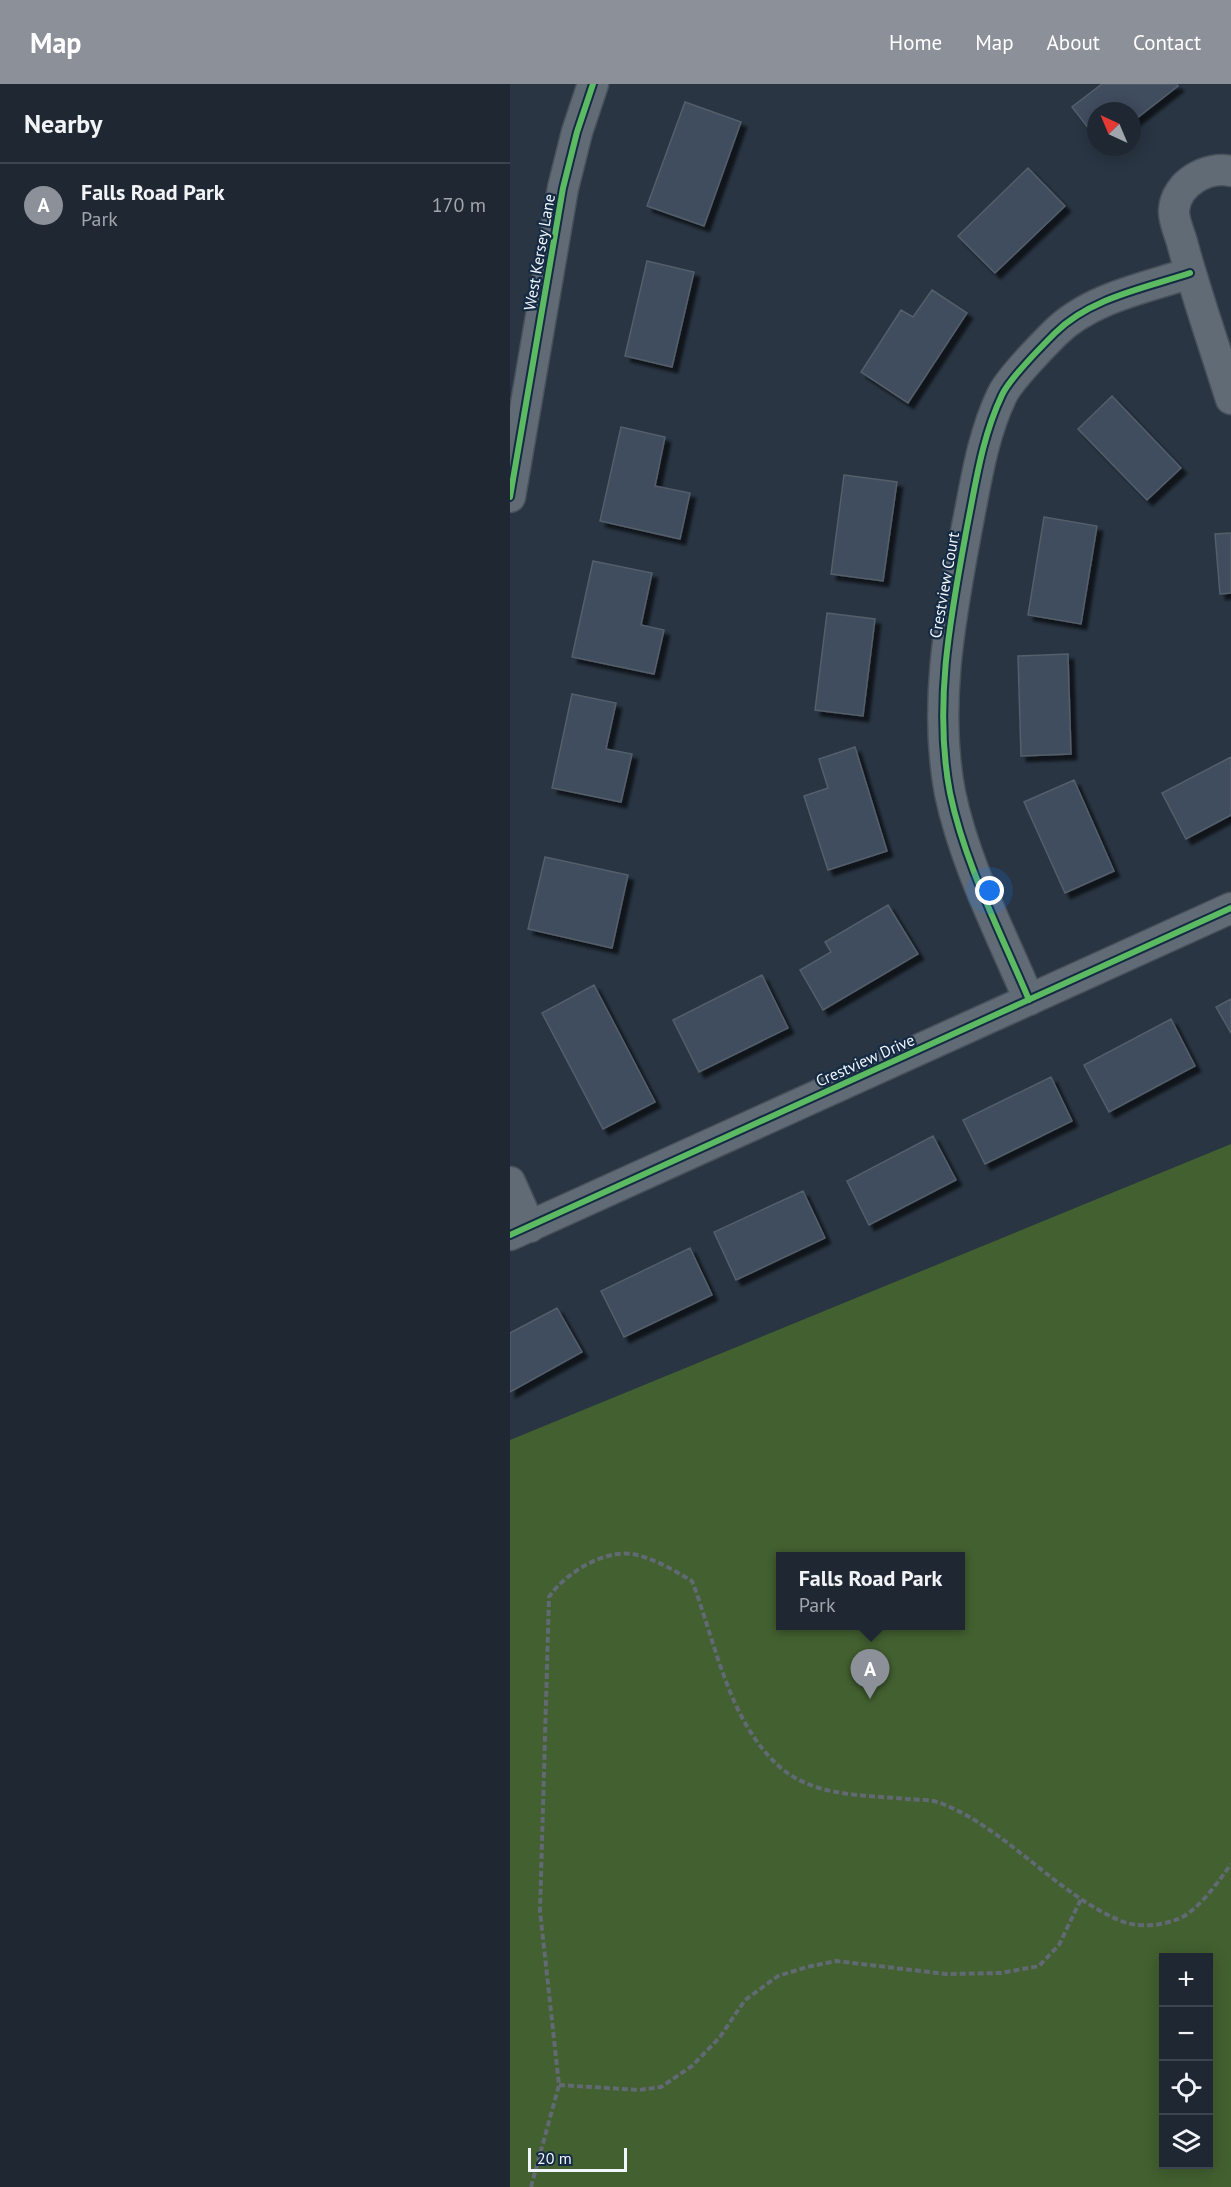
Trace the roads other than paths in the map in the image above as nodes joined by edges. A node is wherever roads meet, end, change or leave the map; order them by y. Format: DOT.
graph roads {
  1 [pos="593,84"];
  2 [pos="1231,171"];
  3 [pos="1190,273"];
  4 [pos="1231,399"];
  5 [pos="510,498"];
  6 [pos="1231,908"];
  7 [pos="1029,1000"];
  8 [pos="510,1182"];
  9 [pos="520,1231"];
  1 -- 5 [label="street, West Kersey Lane"];
  2 -- 3 [label="street"];
  3 -- 4 [label="street"];
  3 -- 7 [label="street, Crestview Court"];
  6 -- 7 [label="street, Crestview Drive"];
  7 -- 9 [label="street, Crestview Drive"];
  8 -- 9 [label="street"];
}
